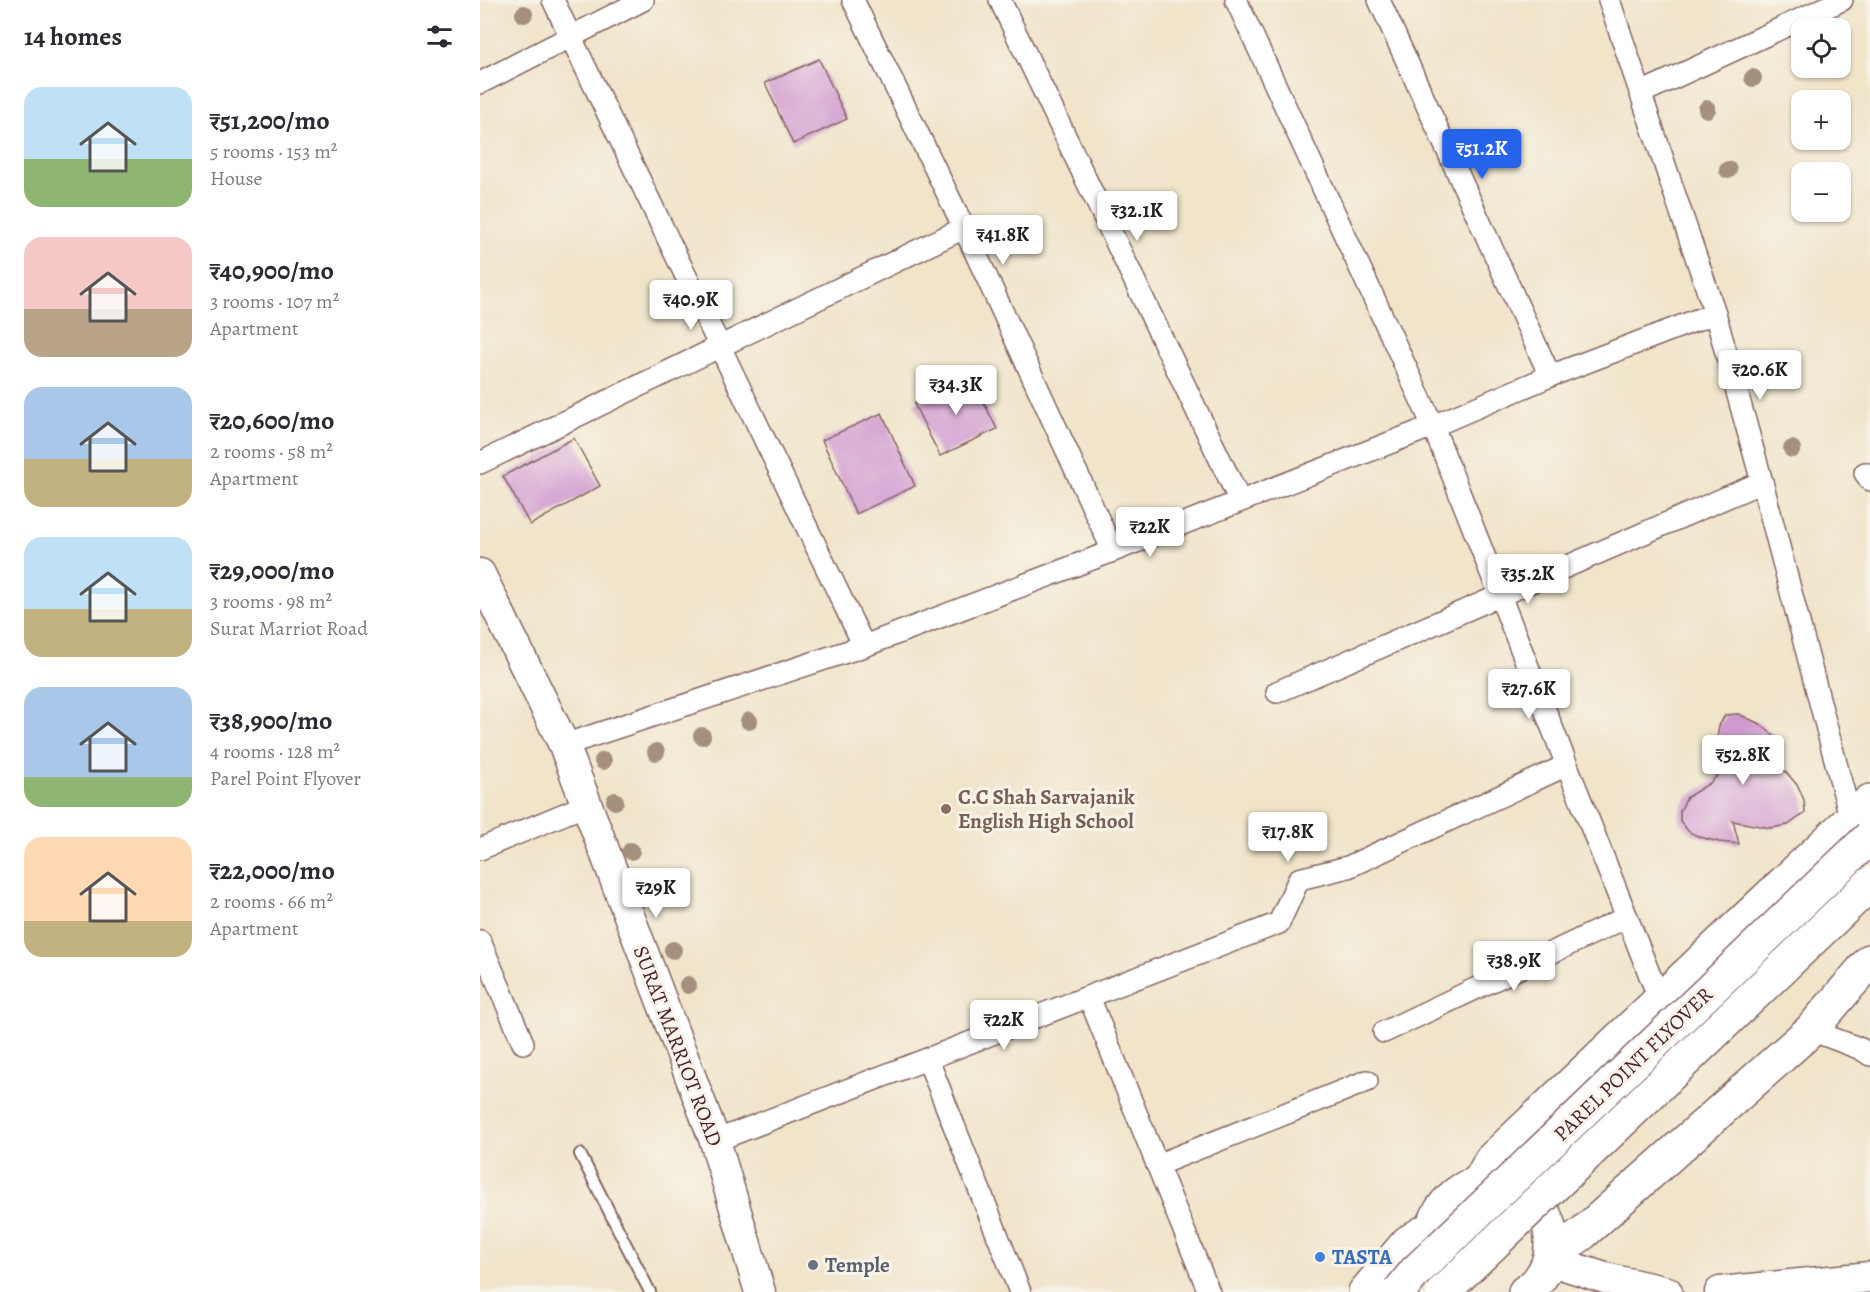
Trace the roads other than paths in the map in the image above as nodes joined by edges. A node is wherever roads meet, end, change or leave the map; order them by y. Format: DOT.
graph roads {
  1 [pos="553,0"];
  2 [pos="643,0"];
  3 [pos="853,0"];
  4 [pos="1000,0"];
  5 [pos="1236,0"];
  6 [pos="1379,0"];
  7 [pos="1609,0"];
  8 [pos="1842,0"];
  9 [pos="571,37"];
  10 [pos="480,83"];
  11 [pos="1641,93"];
  12 [pos="964,228"];
  13 [pos="1715,313"];
  14 [pos="720,346"];
  15 [pos="1550,376"];
  16 [pos="1433,426"];
  17 [pos="480,462"];
  18 [pos="1762,482"];
  19 [pos="1240,501"];
  20 [pos="1113,551"];
  21 [pos="482,583"];
  22 [pos="1501,595"];
  23 [pos="864,646"];
  24 [pos="1277,692"];
  25 [pos="564,745"];
  26 [pos="1567,765"];
  27 [pos="586,805"];
  28 [pos="1865,824"];
  29 [pos="480,849"];
  30 [pos="1870,884"];
  31 [pos="1627,917"];
  32 [pos="480,941"];
  33 [pos="1870,962"];
  34 [pos="1089,997"];
  35 [pos="1660,1001"];
  36 [pos="1811,1030"];
  37 [pos="1384,1032"];
  38 [pos="523,1043"];
  39 [pos="1870,1055"];
  40 [pos="928,1060"];
  41 [pos="1366,1081"];
  42 [pos="715,1141"];
  43 [pos="580,1154"];
  44 [pos="1157,1165"];
  45 [pos="1479,1184"];
  46 [pos="1434,1226"];
  47 [pos="1550,1258"];
  48 [pos="1870,1277"];
  49 [pos="650,1292"];
  50 [pos="760,1292"];
  51 [pos="1020,1292"];
  52 [pos="1209,1292"];
  53 [pos="1365,1292"];
  54 [pos="1399,1292"];
  55 [pos="1443,1292"];
  56 [pos="1458,1292"];
  57 [pos="1525,1292"];
  58 [pos="1667,1292"];
  59 [pos="1720,1292"];
  1 -- 9 [label="street"];
  2 -- 9 [label="street"];
  3 -- 12 [label="street"];
  4 -- 19 [label="street"];
  5 -- 16 [label="street"];
  6 -- 15 [label="street"];
  7 -- 11 [label="street"];
  8 -- 11 [label="street"];
  9 -- 10 [label="street"];
  9 -- 14 [label="street"];
  11 -- 13 [label="street"];
  12 -- 14 [label="street"];
  12 -- 20 [label="street"];
  13 -- 15 [label="street"];
  13 -- 18 [label="street"];
  14 -- 17 [label="street"];
  14 -- 23 [label="street"];
  15 -- 16 [label="street"];
  16 -- 19 [label="street"];
  16 -- 22 [label="street"];
  18 -- 22 [label="street"];
  18 -- 28 [label="street"];
  19 -- 20 [label="street"];
  20 -- 23 [label="street"];
  21 -- 25 [label="street, SURAT MARRIOT ROAD"];
  22 -- 24 [label="street"];
  22 -- 26 [label="street"];
  23 -- 25 [label="street"];
  25 -- 27 [label="street, SURAT MARRIOT ROAD"];
  26 -- 31 [label="street"];
  26 -- 34 [label="street"];
  27 -- 29 [label="street"];
  27 -- 42 [label="street, SURAT MARRIOT ROAD"];
  28 -- 35 [label="main road"];
  28 -- 54 [label="main road, PAREL POINT FLYOVER, bridge"];
  30 -- 55 [label="main road, PAREL POINT FLYOVER, bridge"];
  31 -- 35 [label="street"];
  31 -- 37 [label="street"];
  32 -- 38 [label="street"];
  33 -- 36 [label="main road"];
  34 -- 40 [label="street"];
  34 -- 44 [label="street"];
  35 -- 45 [label="main road"];
  36 -- 39 [label="street"];
  36 -- 47 [label="main road"];
  40 -- 42 [label="street"];
  40 -- 51 [label="street"];
  41 -- 44 [label="street"];
  42 -- 50 [label="street, SURAT MARRIOT ROAD"];
  43 -- 49 [label="lane"];
  44 -- 52 [label="street"];
  45 -- 46 [label="main road"];
  45 -- 47 [label="main road"];
  46 -- 53 [label="main road"];
  46 -- 56 [label="main road"];
  47 -- 57 [label="main road"];
  47 -- 58 [label="street"];
  48 -- 59 [label="street"];
}
